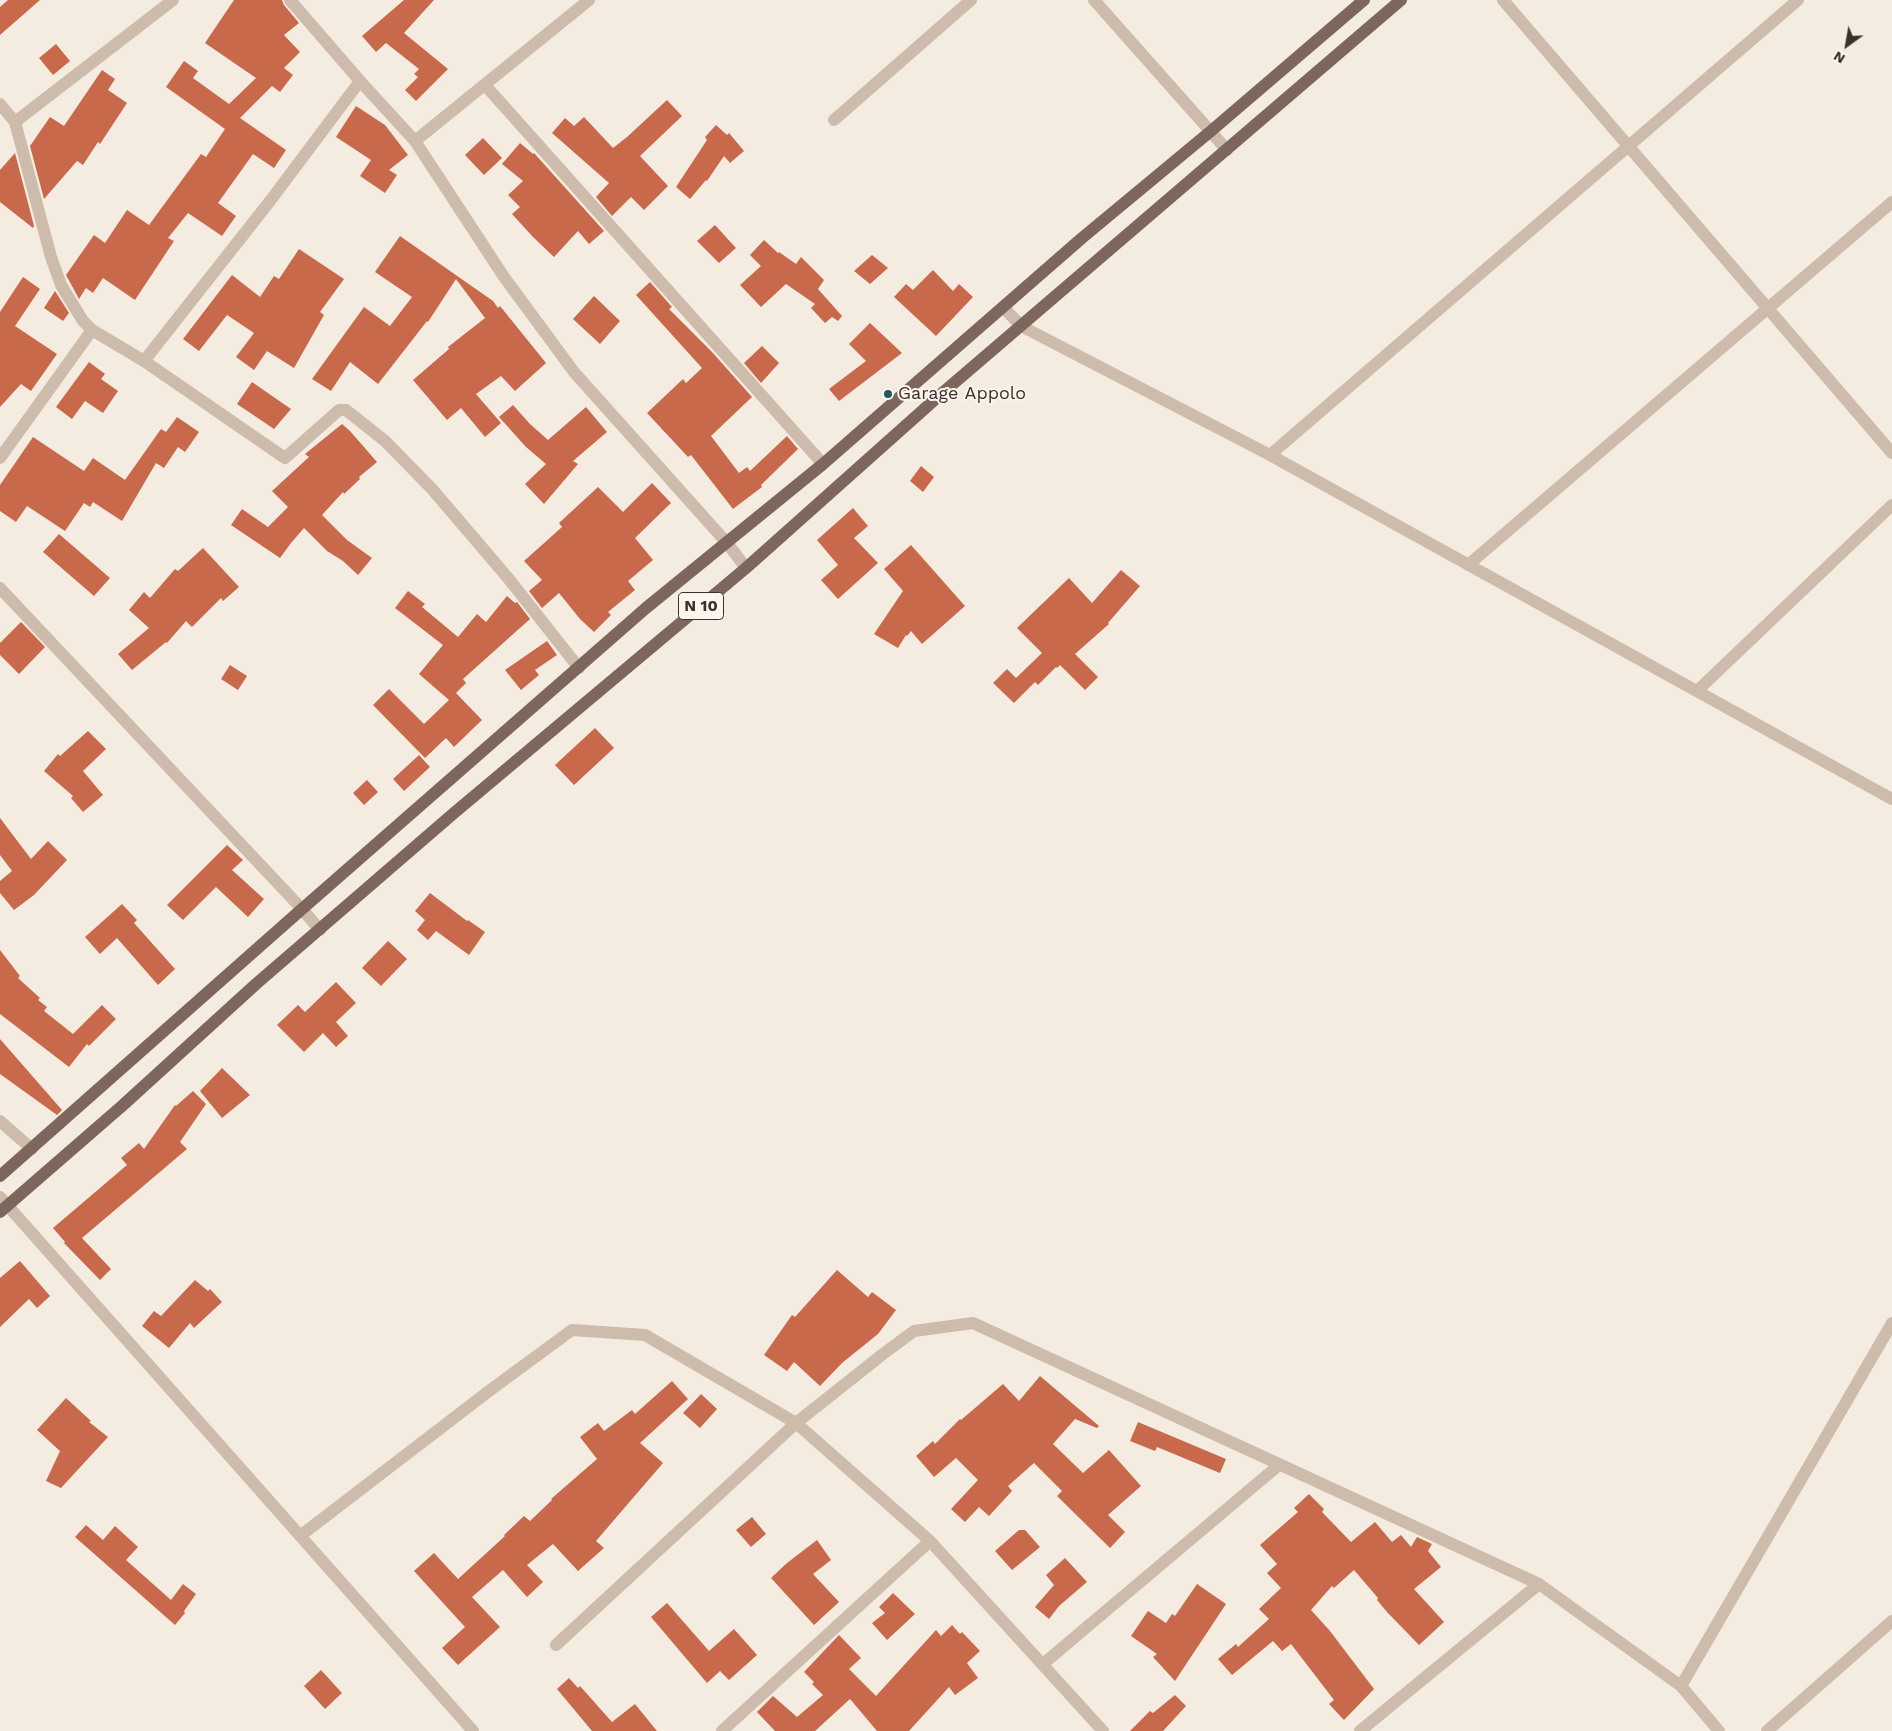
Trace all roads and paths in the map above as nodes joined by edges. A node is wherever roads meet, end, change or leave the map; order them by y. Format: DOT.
graph roads {
  1 [pos="173,0"];
  2 [pos="290,0"];
  3 [pos="589,0"];
  4 [pos="971,0"];
  5 [pos="1094,0"];
  6 [pos="1364,0"];
  7 [pos="1401,0"];
  8 [pos="1502,0"];
  9 [pos="1798,0"];
  10 [pos="360,81"];
  11 [pos="485,85"];
  12 [pos="0,104"];
  13 [pos="834,120"];
  14 [pos="15,122"];
  15 [pos="1211,131"];
  16 [pos="415,140"];
  17 [pos="1628,146"];
  18 [pos="1227,150"];
  19 [pos="1892,202"];
  20 [pos="1003,307"];
  21 [pos="1768,308"];
  22 [pos="1021,326"];
  23 [pos="92,330"];
  24 [pos="144,361"];
  25 [pos="1892,452"];
  26 [pos="1270,454"];
  27 [pos="0,458"];
  28 [pos="823,464"];
  29 [pos="1892,505"];
  30 [pos="727,543"];
  31 [pos="1468,565"];
  32 [pos="746,568"];
  33 [pos="0,588"];
  34 [pos="579,668"];
  35 [pos="1697,691"];
  36 [pos="1892,799"];
  37 [pos="302,909"];
  38 [pos="320,930"];
  39 [pos="0,1122"];
  40 [pos="32,1149"];
  41 [pos="0,1176"];
  42 [pos="2,1204"];
  43 [pos="1892,1324"];
  44 [pos="796,1423"];
  45 [pos="1279,1465"];
  46 [pos="300,1536"];
  47 [pos="930,1541"];
  48 [pos="1539,1584"];
  49 [pos="1892,1621"];
  50 [pos="556,1645"];
  51 [pos="1043,1664"];
  52 [pos="1681,1686"];
  53 [pos="473,1731"];
  54 [pos="722,1731"];
  55 [pos="1103,1731"];
  56 [pos="1360,1731"];
  57 [pos="1719,1731"];
  58 [pos="1767,1731"];
  1 -- 14 [label="street"];
  2 -- 10 [label="street"];
  3 -- 11 [label="street"];
  4 -- 13 [label="street"];
  5 -- 15 [label="street"];
  6 -- 15 [label="main road, N 10"];
  7 -- 18 [label="main road, N 10"];
  8 -- 17 [label="street"];
  9 -- 17 [label="street"];
  10 -- 16 [label="street"];
  10 -- 24 [label="street"];
  11 -- 16 [label="street"];
  11 -- 28 [label="street"];
  12 -- 14 [label="street"];
  14 -- 23 [label="street"];
  15 -- 18 [label="street"];
  15 -- 20 [label="main road, N 10"];
  16 -- 30 [label="street"];
  17 -- 21 [label="street"];
  17 -- 26 [label="street"];
  18 -- 22 [label="main road, N 10"];
  19 -- 21 [label="street"];
  20 -- 22 [label="street"];
  20 -- 28 [label="main road, N 10"];
  21 -- 25 [label="street"];
  21 -- 31 [label="street"];
  22 -- 26 [label="street"];
  22 -- 32 [label="main road, N 10"];
  23 -- 24 [label="street"];
  23 -- 27 [label="street"];
  24 -- 34 [label="street"];
  26 -- 31 [label="street"];
  28 -- 30 [label="main road, N 10"];
  29 -- 35 [label="street"];
  30 -- 32 [label="street"];
  30 -- 34 [label="main road, N 10"];
  31 -- 35 [label="street"];
  32 -- 38 [label="main road, N 10"];
  33 -- 37 [label="street"];
  34 -- 37 [label="main road, N 10"];
  35 -- 36 [label="street"];
  37 -- 38 [label="street"];
  37 -- 40 [label="main road, N 10"];
  38 -- 42 [label="main road, N 10"];
  39 -- 40 [label="street"];
  40 -- 41 [label="main road, N 10"];
  42 -- 46 [label="street"];
  43 -- 52 [label="street"];
  44 -- 45 [label="street"];
  44 -- 46 [label="street"];
  44 -- 47 [label="street"];
  44 -- 50 [label="street"];
  45 -- 48 [label="street"];
  45 -- 51 [label="street"];
  46 -- 53 [label="street"];
  47 -- 51 [label="street"];
  47 -- 54 [label="street"];
  48 -- 52 [label="street"];
  48 -- 56 [label="street"];
  49 -- 58 [label="street"];
  51 -- 55 [label="street"];
  52 -- 57 [label="street"];
}
